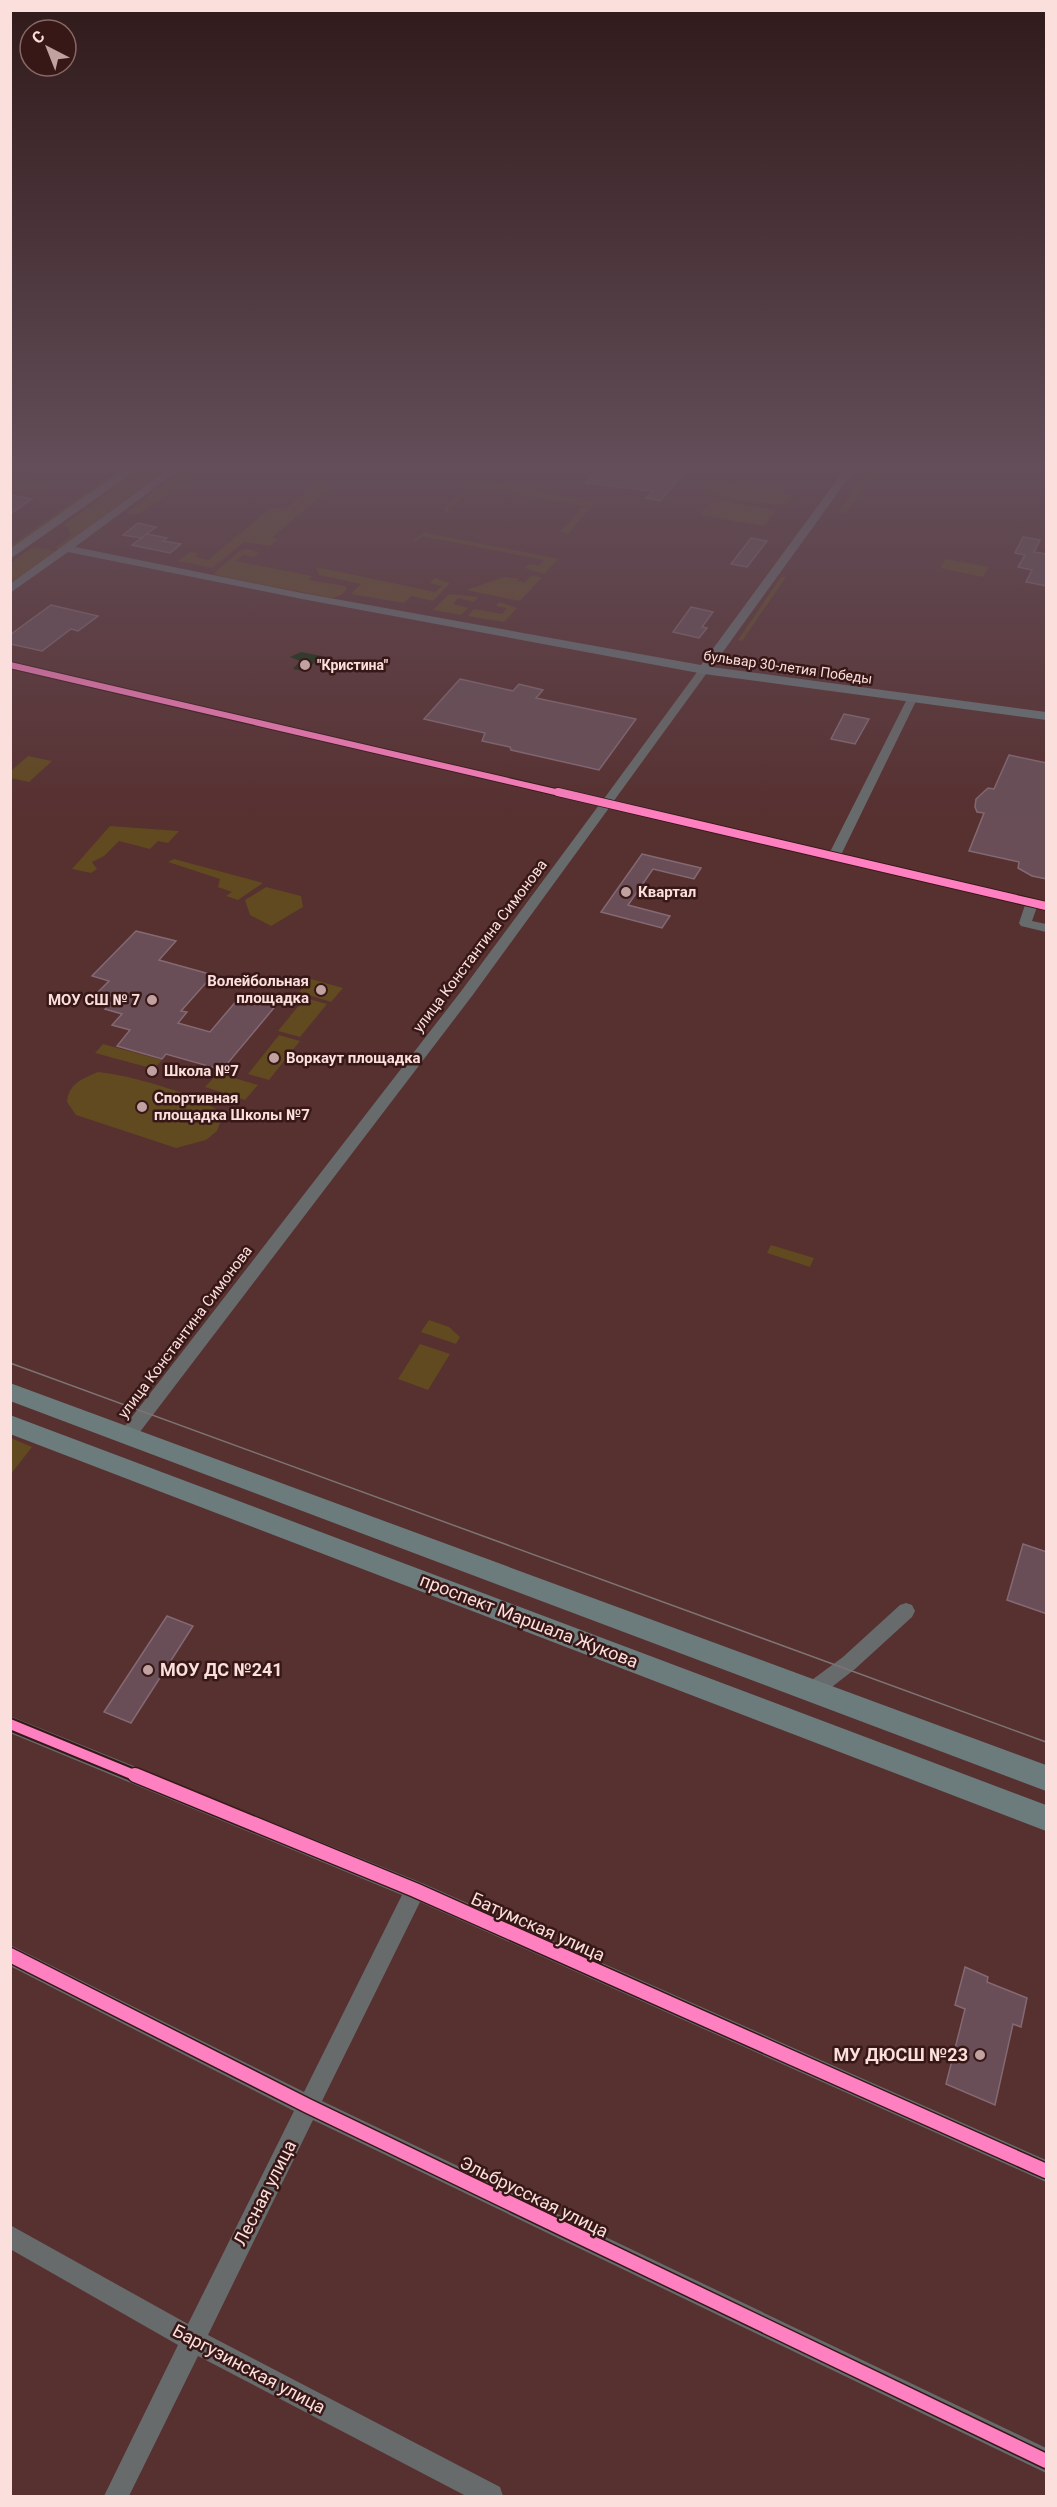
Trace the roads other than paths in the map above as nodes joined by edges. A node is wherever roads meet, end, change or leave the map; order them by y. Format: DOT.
graph roads {
  1 [pos="252,586"];
  2 [pos="765,586"];
  3 [pos="10,665"];
  4 [pos="704,670"];
  5 [pos="912,699"];
  6 [pos="1047,716"];
  7 [pos="606,804"];
  8 [pos="834,856"];
  9 [pos="1032,903"];
  10 [pos="1047,906"];
  11 [pos="1047,928"];
  12 [pos="10,1392"];
  13 [pos="10,1424"];
  14 [pos="127,1436"];
  15 [pos="906,1611"];
  16 [pos="812,1691"];
  17 [pos="10,1724"];
  18 [pos="1047,1778"];
  19 [pos="1047,1818"];
  20 [pos="415,1890"];
  21 [pos="10,1955"];
  22 [pos="308,2106"];
  23 [pos="1047,2171"];
  24 [pos="10,2235"];
  25 [pos="191,2339"];
  26 [pos="1047,2461"];
  27 [pos="116,2496"];
  28 [pos="491,2496"];
  1 -- 4 [label="main road, бульвар 30-летия Победы"];
  2 -- 4 [label="main road, улица Константина Симонова"];
  3 -- 7 [label="street"];
  4 -- 5 [label="main road, бульвар 30-летия Победы"];
  4 -- 7 [label="street, улица Константина Симонова"];
  5 -- 6 [label="main road, бульвар 30-летия Победы"];
  5 -- 8 [label="street"];
  7 -- 8 [label="street"];
  7 -- 14 [label="street, улица Константина Симонова"];
  8 -- 9 [label="street"];
  9 -- 10 [label="street"];
  9 -- 11 [label="street"];
  12 -- 14 [label="highway, проспект Маршала Жукова"];
  13 -- 19 [label="highway, проспект Маршала Жукова"];
  14 -- 16 [label="highway, проспект Маршала Жукова"];
  15 -- 16 [label="street"];
  16 -- 18 [label="highway, проспект Маршала Жукова"];
  17 -- 20 [label="street, Батумская улица"];
  20 -- 22 [label="street, Лесная улица"];
  20 -- 23 [label="street, Батумская улица"];
  21 -- 22 [label="street, Эльбрусская улица"];
  22 -- 25 [label="street, Лесная улица"];
  22 -- 26 [label="street, Эльбрусская улица"];
  24 -- 25 [label="street, Баргузинская улица"];
  25 -- 27 [label="street, Лесная улица"];
  25 -- 28 [label="street, Баргузинская улица"];
}
